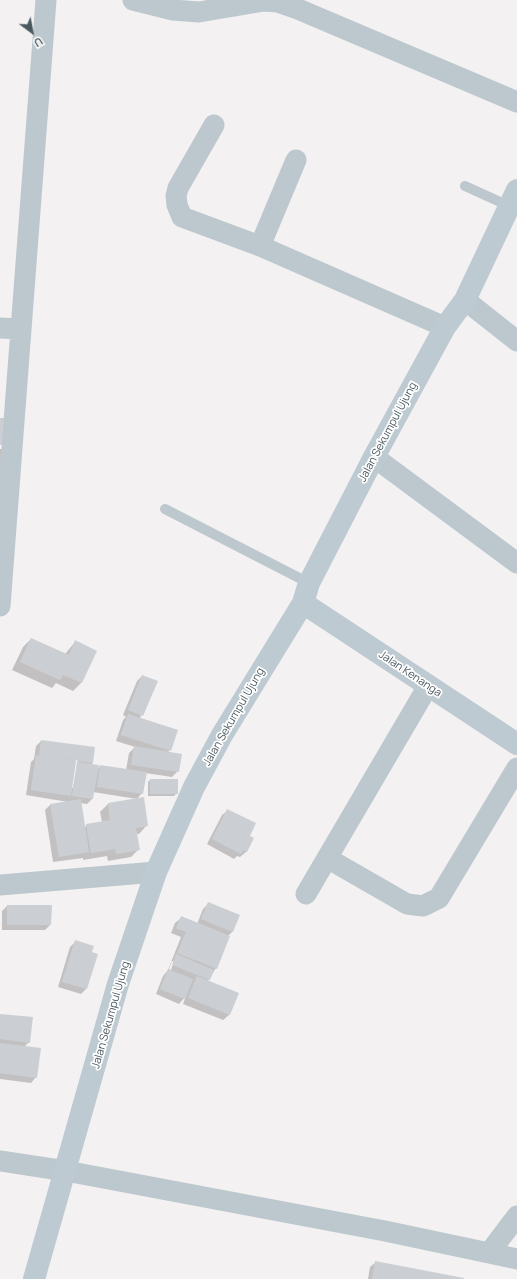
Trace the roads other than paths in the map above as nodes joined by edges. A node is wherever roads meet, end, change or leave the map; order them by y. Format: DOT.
graph roads {
  1 [pos="46,0"];
  2 [pos="133,0"];
  3 [pos="517,102"];
  4 [pos="214,125"];
  5 [pos="296,160"];
  6 [pos="465,186"];
  7 [pos="513,198"];
  8 [pos="260,246"];
  9 [pos="465,300"];
  10 [pos="444,327"];
  11 [pos="10,328"];
  12 [pos="517,341"];
  13 [pos="374,456"];
  14 [pos="4,501"];
  15 [pos="165,509"];
  16 [pos="516,560"];
  17 [pos="306,593"];
  18 [pos="0,606"];
  19 [pos="428,686"];
  20 [pos="517,744"];
  21 [pos="517,768"];
  22 [pos="327,858"];
  23 [pos="156,872"];
  24 [pos="0,885"];
  25 [pos="306,894"];
  26 [pos="0,1161"];
  27 [pos="66,1171"];
  28 [pos="517,1216"];
  29 [pos="489,1253"];
  30 [pos="517,1259"];
  31 [pos="34,1279"];
  1 -- 11 [label="street"];
  2 -- 3 [label="street"];
  4 -- 8 [label="street"];
  5 -- 8 [label="street"];
  6 -- 7 [label="lane"];
  7 -- 9 [label="main road, Jalan Sekumpul Ujung"];
  8 -- 10 [label="street"];
  9 -- 10 [label="main road, Jalan Sekumpul Ujung"];
  9 -- 12 [label="street"];
  10 -- 13 [label="main road, Jalan Sekumpul Ujung"];
  11 -- 14 [label="street"];
  13 -- 16 [label="street"];
  13 -- 17 [label="main road, Jalan Sekumpul Ujung"];
  14 -- 18 [label="street"];
  15 -- 17 [label="lane"];
  17 -- 19 [label="main road, Jalan Kenanga"];
  17 -- 23 [label="main road, Jalan Sekumpul Ujung"];
  19 -- 20 [label="main road, Jalan Kenanga"];
  19 -- 22 [label="street"];
  21 -- 22 [label="street"];
  22 -- 25 [label="street"];
  23 -- 24 [label="street"];
  23 -- 27 [label="main road, Jalan Sekumpul Ujung"];
  26 -- 27 [label="street"];
  27 -- 29 [label="street"];
  27 -- 31 [label="main road, Jalan Sekumpul Ujung"];
  28 -- 29 [label="street"];
  29 -- 30 [label="street"];
}
